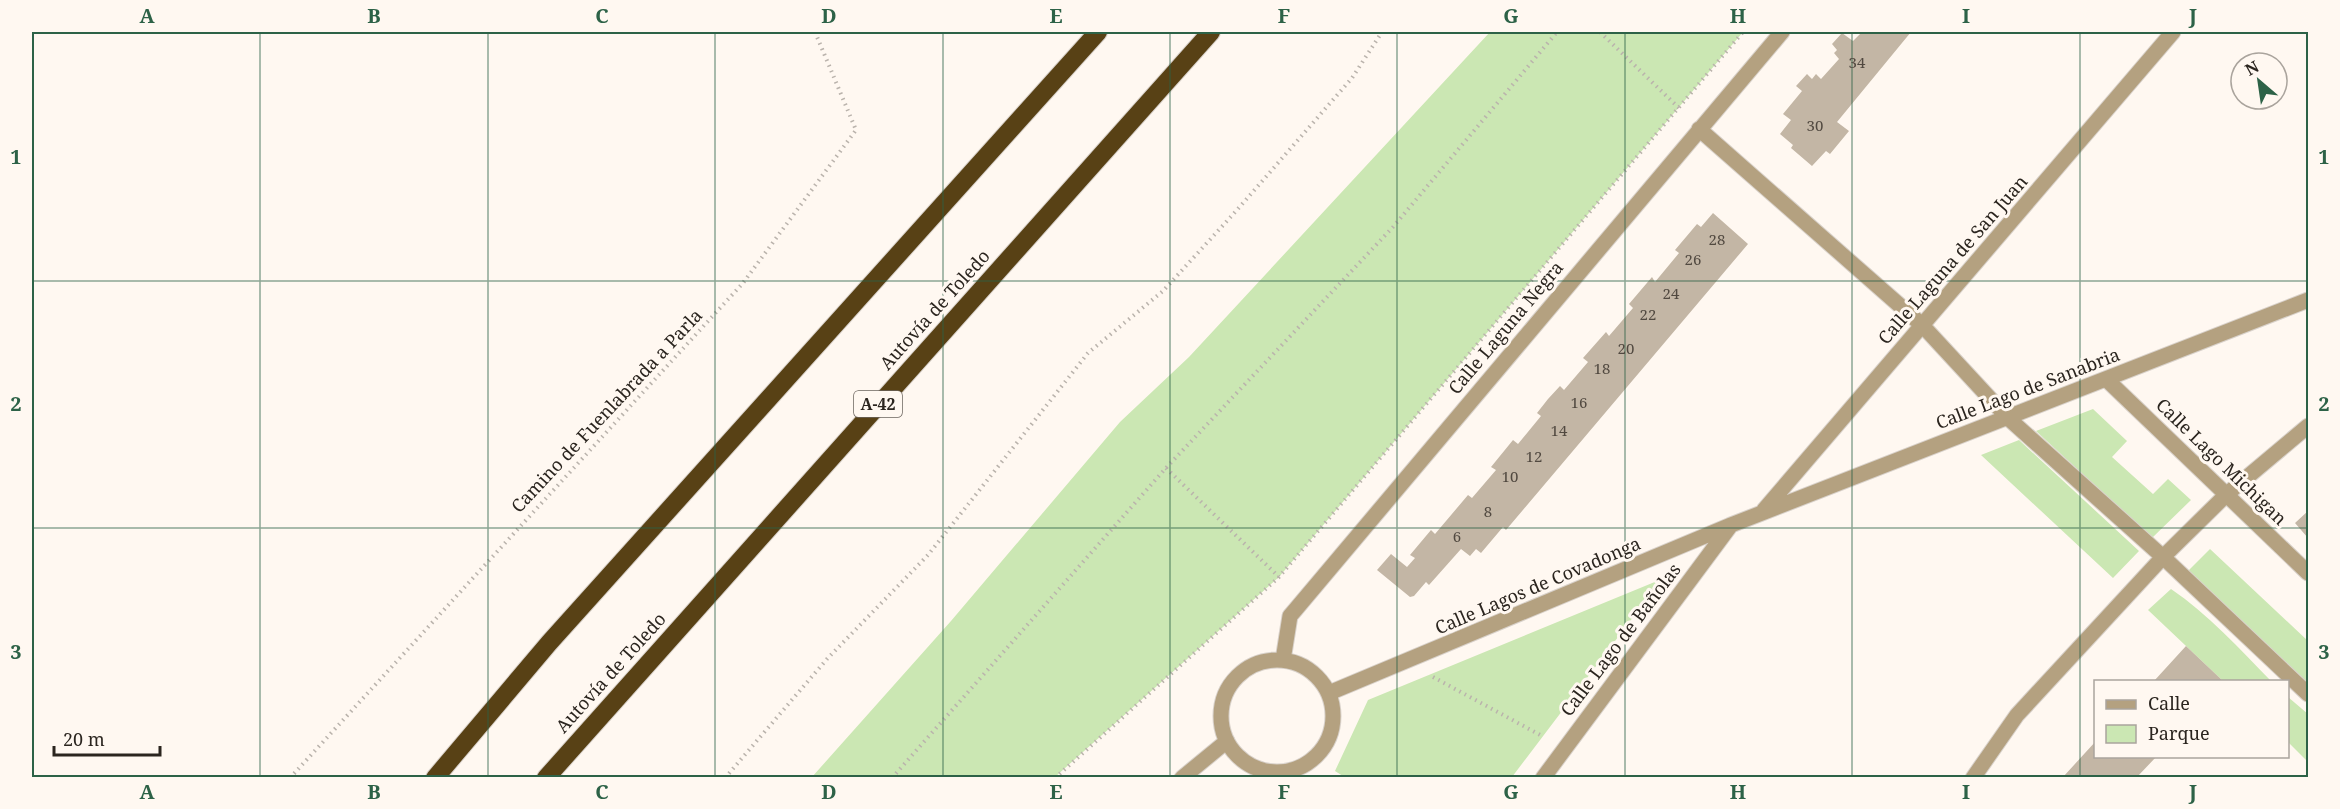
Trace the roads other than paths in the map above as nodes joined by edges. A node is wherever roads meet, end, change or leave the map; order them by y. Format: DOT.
graph roads {
  1 [pos="1098,32"];
  2 [pos="1211,32"];
  3 [pos="1782,32"];
  4 [pos="2174,32"];
  5 [pos="1699,129"];
  6 [pos="2308,300"];
  7 [pos="1922,326"];
  8 [pos="2106,379"];
  9 [pos="2008,418"];
  10 [pos="2308,426"];
  11 [pos="2227,494"];
  12 [pos="1762,513"];
  13 [pos="1731,525"];
  14 [pos="2163,557"];
  15 [pos="2308,573"];
  16 [pos="1283,660"];
  17 [pos="1329,693"];
  18 [pos="2308,694"];
  19 [pos="1227,741"];
  20 [pos="1294,774"];
  21 [pos="435,777"];
  22 [pos="546,777"];
  23 [pos="1182,777"];
  24 [pos="1543,777"];
  25 [pos="1972,777"];
  1 -- 21 [label="highway"];
  2 -- 22 [label="highway, Autovía de Toledo / A-42"];
  3 -- 5 [label="street, Calle Laguna Negra"];
  4 -- 7 [label="street, Calle Laguna de San Juan"];
  5 -- 7 [label="street"];
  5 -- 16 [label="street, Calle Laguna Negra"];
  6 -- 8 [label="street, Calle Lago de Sanabria"];
  7 -- 9 [label="street"];
  7 -- 12 [label="street, Calle Laguna de San Juan"];
  8 -- 9 [label="street, Calle Lago de Sanabria"];
  8 -- 11 [label="street, Calle Lago Michigan"];
  9 -- 12 [label="street, Calle Lago de Sanabria"];
  9 -- 14 [label="street"];
  10 -- 11 [label="street"];
  11 -- 14 [label="street"];
  11 -- 15 [label="street, Calle Lago Michigan"];
  12 -- 13 [label="street, Calle Lagos de Covadonga"];
  13 -- 17 [label="street, Calle Lagos de Covadonga"];
  13 -- 24 [label="street, Calle Lago de Bañolas"];
  14 -- 18 [label="street"];
  14 -- 25 [label="street"];
  16 -- 17 [label="street"];
  16 -- 19 [label="street"];
  17 -- 20 [label="street"];
  19 -- 20 [label="street"];
  19 -- 23 [label="street"];
}
